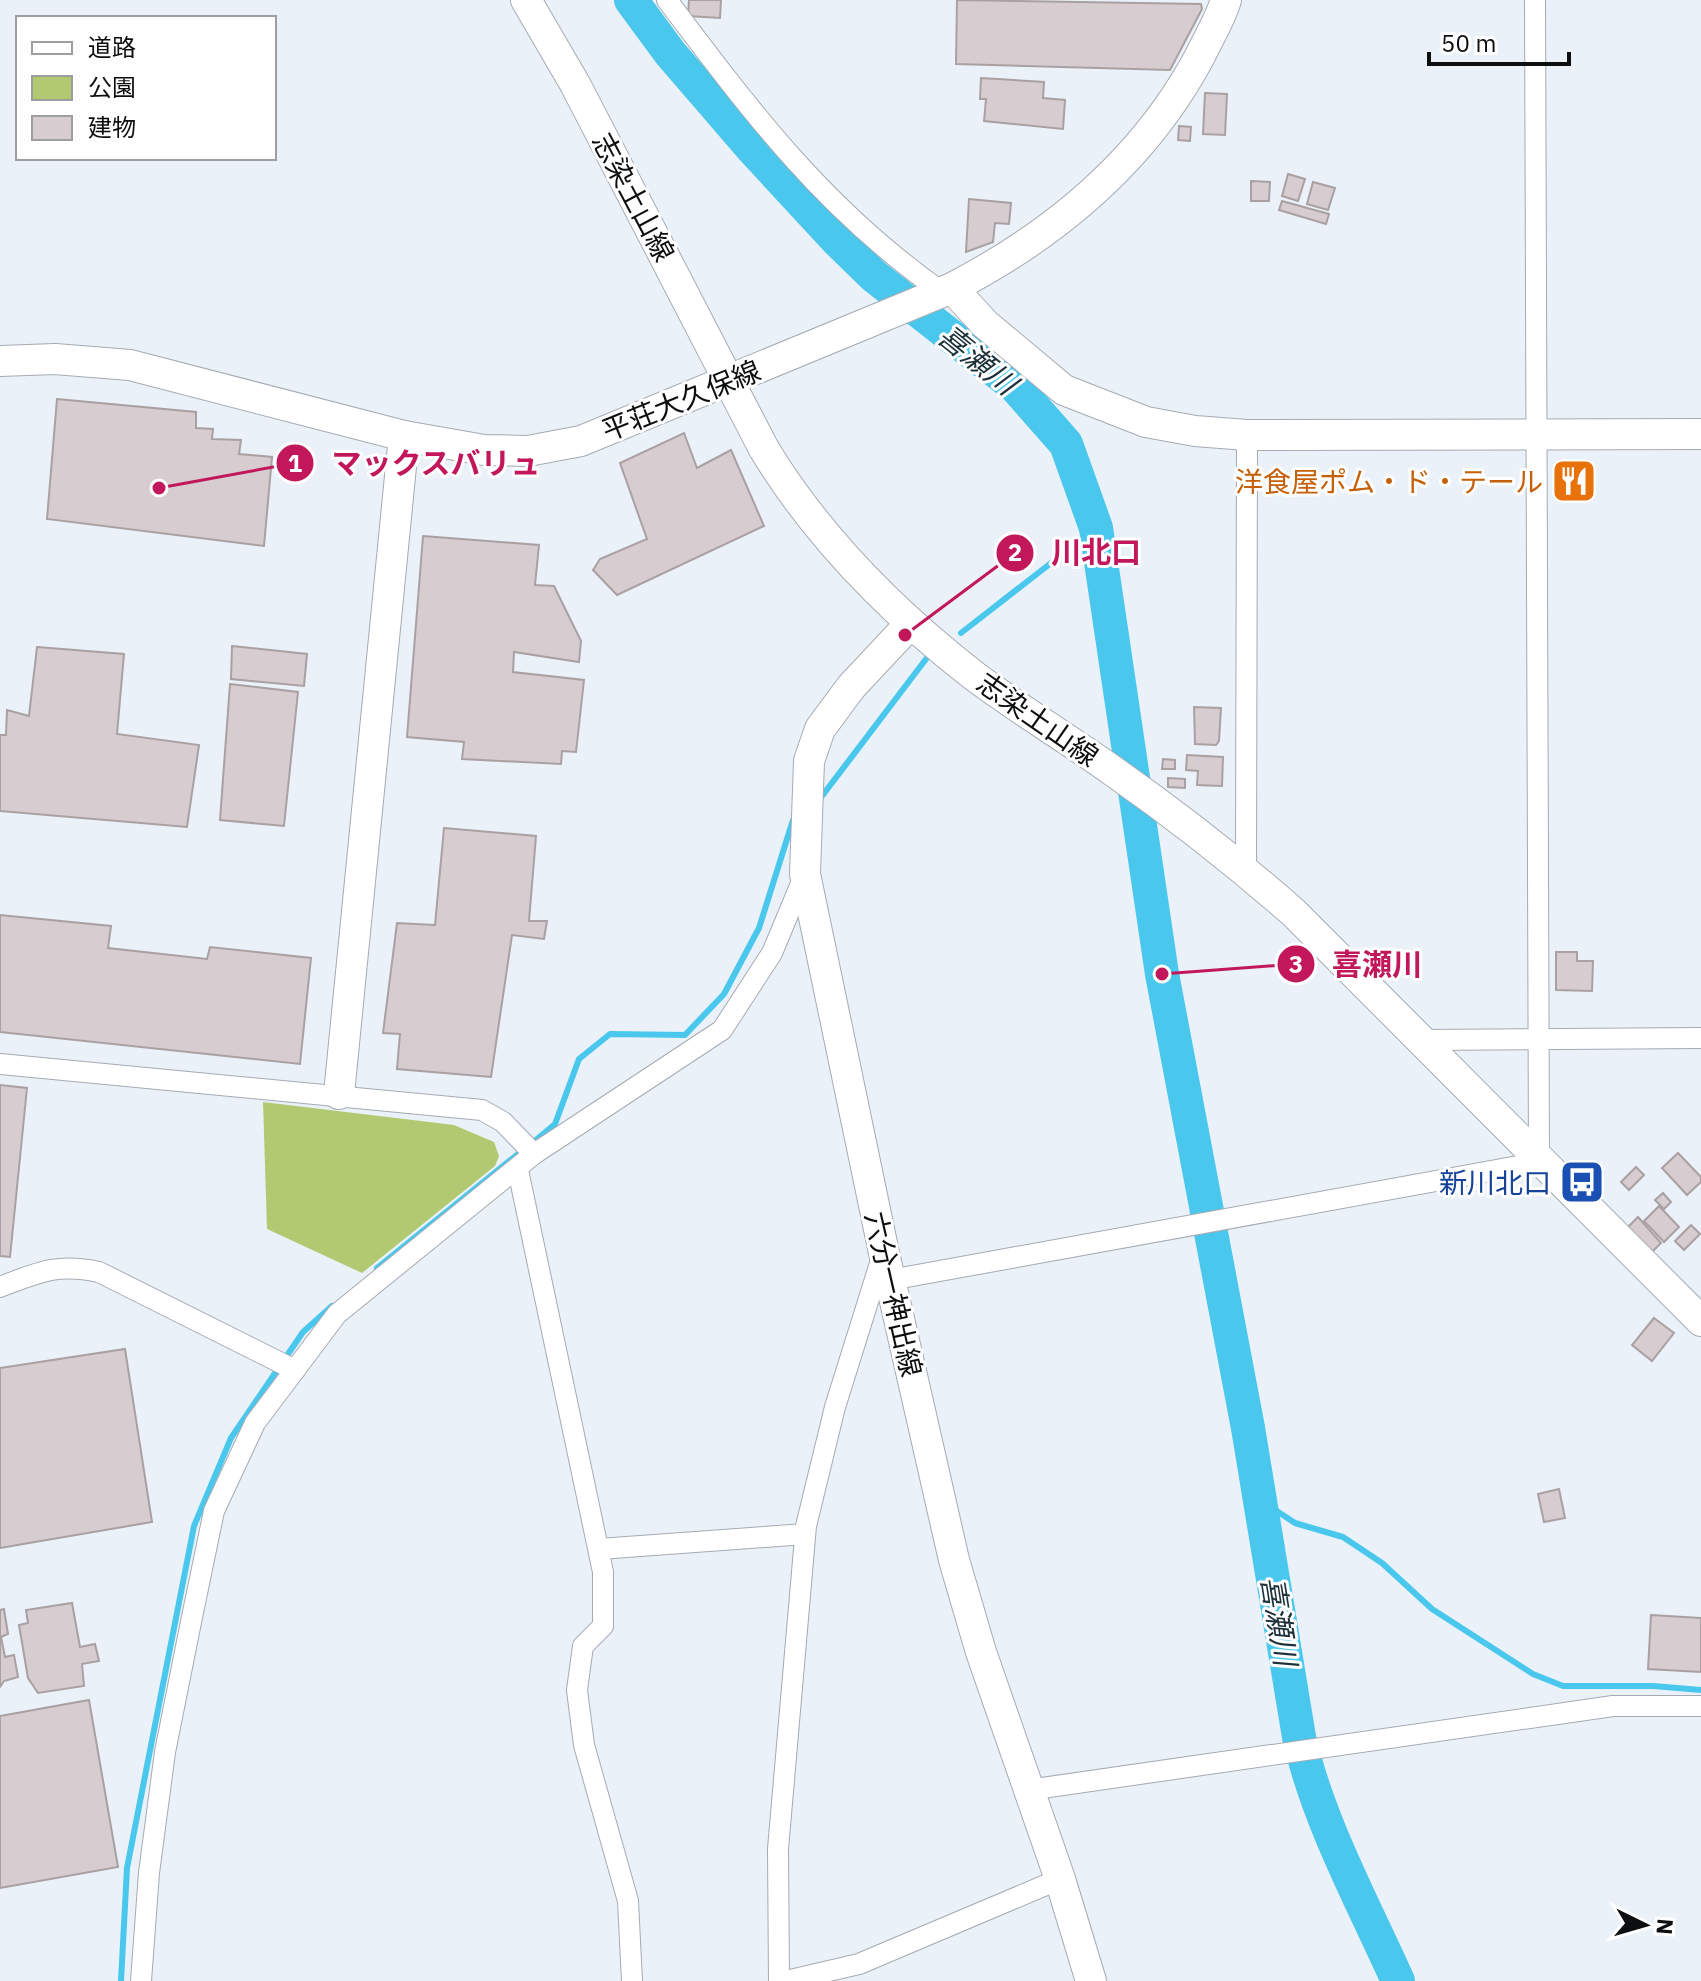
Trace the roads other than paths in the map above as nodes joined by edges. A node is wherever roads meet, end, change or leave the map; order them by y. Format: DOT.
graph roads {
  1 [pos="526,0"];
  2 [pos="667,0"];
  3 [pos="1226,0"];
  4 [pos="1535,0"];
  5 [pos="944,291"];
  6 [pos="0,361"];
  7 [pos="730,380"];
  8 [pos="1701,434"];
  9 [pos="1247,435"];
  10 [pos="1539,435"];
  11 [pos="404,436"];
  12 [pos="910,624"];
  13 [pos="1246,871"];
  14 [pos="805,874"];
  15 [pos="1701,1038"];
  16 [pos="1422,1040"];
  17 [pos="1541,1040"];
  18 [pos="0,1064"];
  19 [pos="339,1094"];
  20 [pos="534,1154"];
  21 [pos="1543,1159"];
  22 [pos="518,1170"];
  23 [pos="887,1266"];
  24 [pos="0,1287"];
  25 [pos="1701,1321"];
  26 [pos="295,1370"];
  27 [pos="805,1534"];
  28 [pos="599,1549"];
  29 [pos="1701,1706"];
  30 [pos="1028,1790"];
  31 [pos="1060,1879"];
  32 [pos="141,1981"];
  33 [pos="632,1981"];
  34 [pos="779,1981"];
  35 [pos="786,1981"];
  36 [pos="1091,1981"];
  1 -- 7 [label="main road, 志染土山線"];
  2 -- 5 [label="street"];
  3 -- 5 [label="main road, 平荘大久保線"];
  4 -- 10 [label="street"];
  5 -- 7 [label="main road, 平荘大久保線"];
  5 -- 9 [label="main road"];
  6 -- 11 [label="main road, 平荘大久保線"];
  7 -- 11 [label="main road, 平荘大久保線"];
  7 -- 12 [label="main road, 志染土山線"];
  8 -- 10 [label="main road"];
  9 -- 10 [label="main road"];
  9 -- 13 [label="street"];
  10 -- 17 [label="street"];
  11 -- 19 [label="main road"];
  12 -- 13 [label="main road, 志染土山線"];
  12 -- 14 [label="main road, 六分一神出線"];
  13 -- 16 [label="main road, 志染土山線"];
  14 -- 20 [label="street"];
  14 -- 23 [label="main road, 六分一神出線"];
  15 -- 17 [label="street"];
  16 -- 17 [label="street"];
  16 -- 21 [label="main road, 志染土山線"];
  17 -- 21 [label="street"];
  18 -- 19 [label="street"];
  19 -- 20 [label="street"];
  20 -- 22 [label="street"];
  21 -- 23 [label="street"];
  21 -- 25 [label="main road, 志染土山線"];
  22 -- 26 [label="street"];
  22 -- 28 [label="street"];
  23 -- 27 [label="street"];
  23 -- 30 [label="main road, 六分一神出線"];
  24 -- 26 [label="street"];
  26 -- 32 [label="street"];
  27 -- 28 [label="street"];
  27 -- 34 [label="street"];
  28 -- 33 [label="street"];
  29 -- 30 [label="street"];
  30 -- 31 [label="main road, 六分一神出線"];
  31 -- 35 [label="street"];
  31 -- 36 [label="main road, 六分一神出線"];
}
